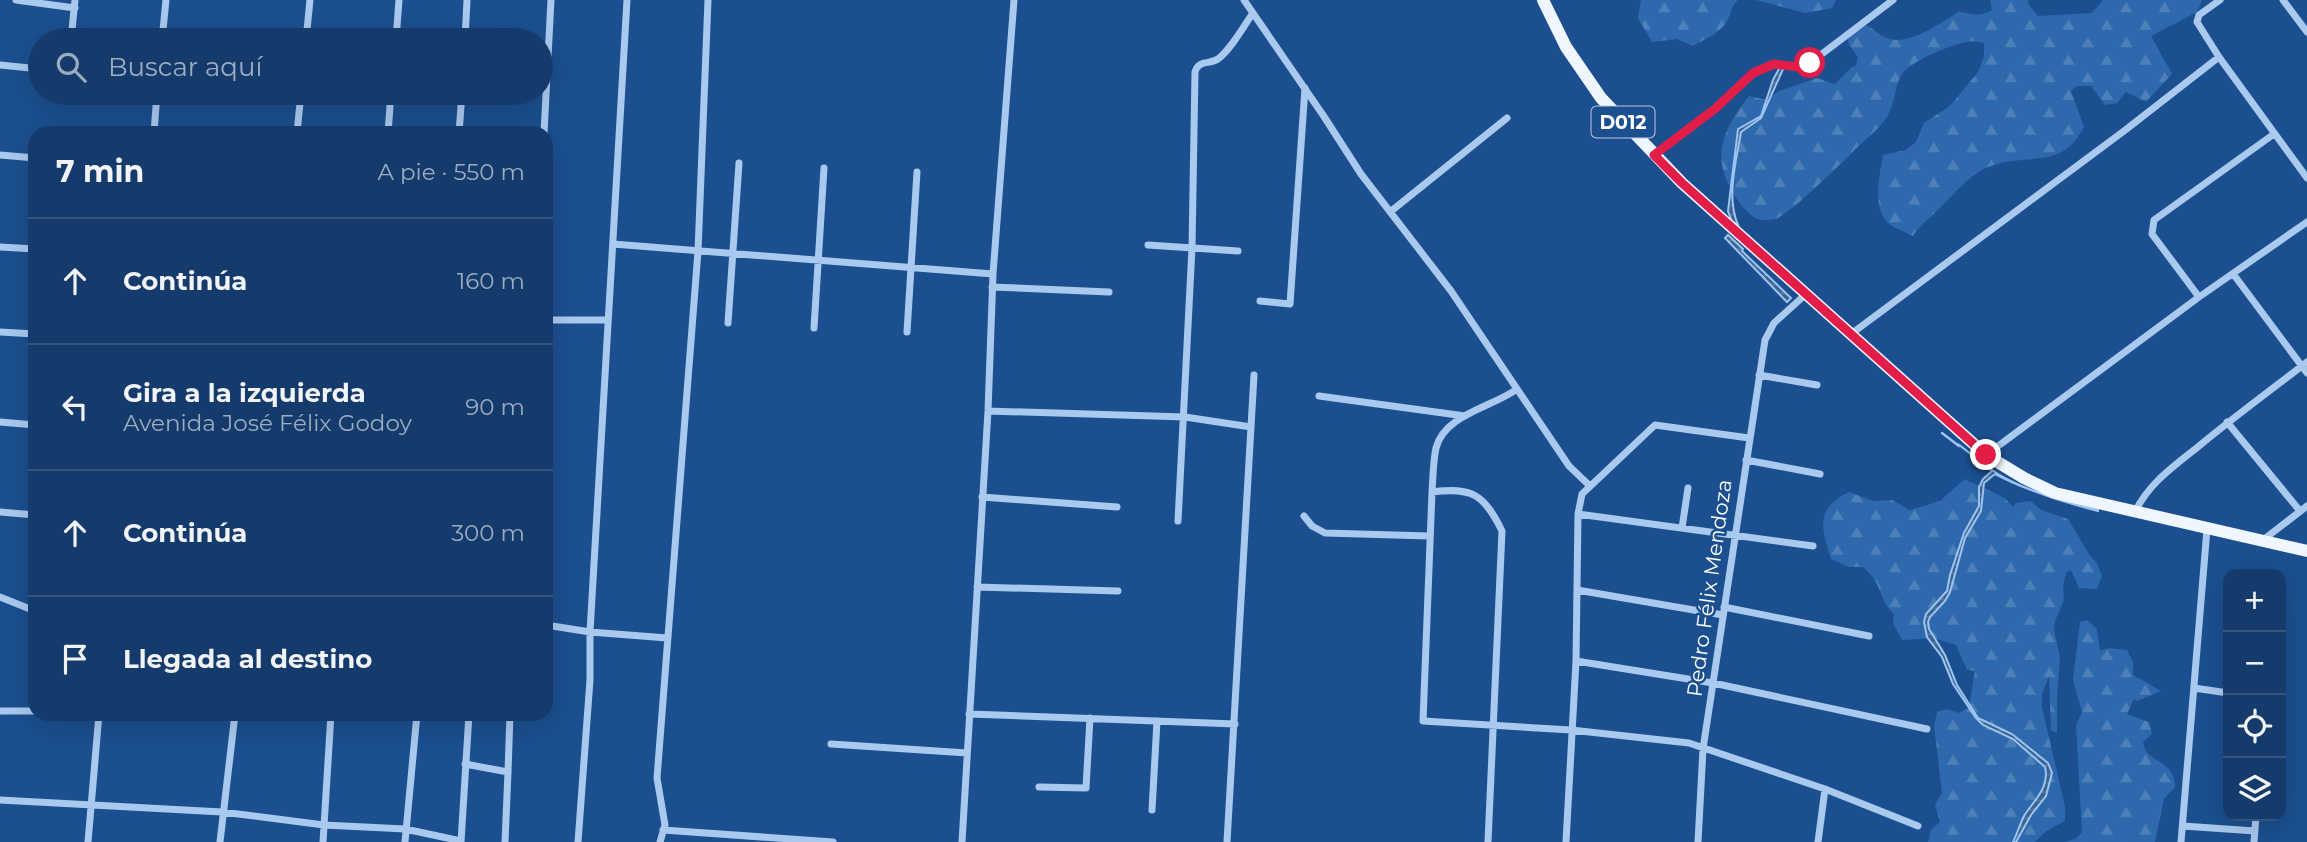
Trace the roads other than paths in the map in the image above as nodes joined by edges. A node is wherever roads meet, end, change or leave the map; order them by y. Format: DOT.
graph roads {
  1 [pos="16,0"];
  2 [pos="166,0"];
  3 [pos="310,0"];
  4 [pos="399,0"];
  5 [pos="467,0"];
  6 [pos="551,0"];
  7 [pos="627,0"];
  8 [pos="709,0"];
  9 [pos="1014,0"];
  10 [pos="1244,0"];
  11 [pos="1543,0"];
  12 [pos="1893,0"];
  13 [pos="2220,0"];
  14 [pos="2283,0"];
  15 [pos="75,4"];
  16 [pos="1253,13"];
  17 [pos="72,28"];
  18 [pos="163,28"];
  19 [pos="307,28"];
  20 [pos="397,28"];
  21 [pos="466,28"];
  22 [pos="550,28"];
  23 [pos="2307,32"];
  24 [pos="2219,57"];
  25 [pos="0,65"];
  26 [pos="28,68"];
  27 [pos="1305,88"];
  28 [pos="156,105"];
  29 [pos="299,105"];
  30 [pos="390,105"];
  31 [pos="460,105"];
  32 [pos="545,105"];
  33 [pos="1507,118"];
  34 [pos="154,126"];
  35 [pos="298,126"];
  36 [pos="389,126"];
  37 [pos="459,126"];
  38 [pos="544,126"];
  39 [pos="2274,134"];
  40 [pos="0,155"];
  41 [pos="1654,155"];
  42 [pos="28,157"];
  43 [pos="739,163"];
  44 [pos="824,168"];
  45 [pos="917,172"];
  46 [pos="2307,178"];
  47 [pos="1390,212"];
  48 [pos="2306,225"];
  49 [pos="613,244"];
  50 [pos="1148,245"];
  51 [pos="0,247"];
  52 [pos="1192,248"];
  53 [pos="28,249"];
  54 [pos="698,251"];
  55 [pos="1238,251"];
  56 [pos="733,254"];
  57 [pos="818,260"];
  58 [pos="911,268"];
  59 [pos="993,274"];
  60 [pos="2234,275"];
  61 [pos="992,287"];
  62 [pos="1109,292"];
  63 [pos="1806,294"];
  64 [pos="2199,298"];
  65 [pos="1260,301"];
  66 [pos="553,320"];
  67 [pos="608,320"];
  68 [pos="728,323"];
  69 [pos="814,328"];
  70 [pos="0,332"];
  71 [pos="907,332"];
  72 [pos="28,334"];
  73 [pos="1851,334"];
  74 [pos="2305,367"];
  75 [pos="1254,375"];
  76 [pos="1759,376"];
  77 [pos="1817,385"];
  78 [pos="1517,388"];
  79 [pos="1319,396"];
  80 [pos="988,411"];
  81 [pos="1465,416"];
  82 [pos="1185,417"];
  83 [pos="0,422"];
  84 [pos="2227,422"];
  85 [pos="28,424"];
  86 [pos="1251,427"];
  87 [pos="1749,438"];
  88 [pos="1986,455"];
  89 [pos="1746,460"];
  90 [pos="1820,474"];
  91 [pos="1590,486"];
  92 [pos="1688,488"];
  93 [pos="1432,492"];
  94 [pos="982,497"];
  95 [pos="1118,507"];
  96 [pos="2304,509"];
  97 [pos="0,512"];
  98 [pos="2135,512"];
  99 [pos="28,514"];
  100 [pos="1578,514"];
  101 [pos="1304,516"];
  102 [pos="1178,521"];
  103 [pos="1682,528"];
  104 [pos="2207,529"];
  105 [pos="1734,534"];
  106 [pos="1429,536"];
  107 [pos="2261,541"];
  108 [pos="1813,546"];
  109 [pos="2307,551"];
  110 [pos="977,587"];
  111 [pos="1118,590"];
  112 [pos="1577,590"];
  113 [pos="0,597"];
  114 [pos="28,608"];
  115 [pos="1723,611"];
  116 [pos="553,626"];
  117 [pos="590,632"];
  118 [pos="1869,636"];
  119 [pos="667,638"];
  120 [pos="1576,661"];
  121 [pos="1713,682"];
  122 [pos="2194,688"];
  123 [pos="2223,692"];
  124 [pos="0,711"];
  125 [pos="28,711"];
  126 [pos="970,714"];
  127 [pos="1090,718"];
  128 [pos="98,721"];
  129 [pos="234,721"];
  130 [pos="331,721"];
  131 [pos="416,721"];
  132 [pos="468,721"];
  133 [pos="510,721"];
  134 [pos="1157,721"];
  135 [pos="1235,724"];
  136 [pos="1493,727"];
  137 [pos="1927,729"];
  138 [pos="1571,730"];
  139 [pos="831,744"];
  140 [pos="1703,749"];
  141 [pos="967,752"];
  142 [pos="466,764"];
  143 [pos="508,772"];
  144 [pos="1039,787"];
  145 [pos="1825,789"];
  146 [pos="0,800"];
  147 [pos="91,806"];
  148 [pos="1152,810"];
  149 [pos="222,812"];
  150 [pos="2256,821"];
  151 [pos="324,825"];
  152 [pos="1918,826"];
  153 [pos="2183,826"];
  154 [pos="405,830"];
  155 [pos="663,831"];
  156 [pos="2255,831"];
  157 [pos="461,841"];
  158 [pos="88,842"];
  159 [pos="220,842"];
  160 [pos="323,842"];
  161 [pos="405,842"];
  162 [pos="505,842"];
  163 [pos="578,842"];
  164 [pos="660,842"];
  165 [pos="833,842"];
  166 [pos="962,842"];
  167 [pos="1227,842"];
  168 [pos="1488,842"];
  169 [pos="1566,842"];
  170 [pos="1698,842"];
  171 [pos="1818,842"];
  172 [pos="2181,842"];
  173 [pos="2254,842"];
  1 -- 15 [label="street"];
  2 -- 18 [label="street"];
  3 -- 19 [label="street"];
  4 -- 20 [label="street"];
  5 -- 21 [label="street"];
  6 -- 22 [label="street"];
  7 -- 49 [label="street"];
  8 -- 54 [label="street"];
  9 -- 59 [label="street"];
  10 -- 16 [label="street"];
  11 -- 41 [label="main road, D012"];
  12 -- 41 [label="street"];
  13 -- 24 [label="street"];
  14 -- 23 [label="street"];
  15 -- 17 [label="street"];
  16 -- 27 [label="street"];
  16 -- 52 [label="street"];
  24 -- 39 [label="street"];
  24 -- 73 [label="street"];
  25 -- 26 [label="street"];
  27 -- 47 [label="street"];
  27 -- 65 [label="street"];
  28 -- 34 [label="street"];
  29 -- 35 [label="street"];
  30 -- 36 [label="street"];
  31 -- 37 [label="street"];
  32 -- 38 [label="street"];
  33 -- 47 [label="street"];
  39 -- 46 [label="street"];
  39 -- 64 [label="street"];
  40 -- 42 [label="street"];
  41 -- 63 [label="main road, D012"];
  43 -- 56 [label="street"];
  44 -- 57 [label="street"];
  45 -- 58 [label="street"];
  47 -- 78 [label="street"];
  48 -- 60 [label="street"];
  49 -- 54 [label="street"];
  49 -- 67 [label="street"];
  50 -- 52 [label="street"];
  51 -- 53 [label="street"];
  52 -- 55 [label="street"];
  52 -- 82 [label="street"];
  54 -- 56 [label="street"];
  54 -- 119 [label="street"];
  56 -- 57 [label="street"];
  56 -- 68 [label="street"];
  57 -- 58 [label="street"];
  57 -- 69 [label="street"];
  58 -- 59 [label="street"];
  58 -- 71 [label="street"];
  59 -- 61 [label="street"];
  60 -- 64 [label="street"];
  60 -- 74 [label="street"];
  61 -- 62 [label="street"];
  61 -- 80 [label="street"];
  63 -- 73 [label="main road, D012"];
  63 -- 76 [label="street, Pedro Félix Mendoza"];
  64 -- 88 [label="street"];
  66 -- 67 [label="street"];
  67 -- 117 [label="street"];
  70 -- 72 [label="street"];
  73 -- 88 [label="main road, D012"];
  74 -- 84 [label="street"];
  75 -- 86 [label="street"];
  76 -- 77 [label="street"];
  76 -- 87 [label="street, Pedro Félix Mendoza"];
  78 -- 81 [label="street"];
  78 -- 91 [label="street"];
  79 -- 81 [label="street"];
  80 -- 82 [label="street"];
  80 -- 94 [label="street"];
  81 -- 93 [label="street"];
  82 -- 86 [label="street"];
  82 -- 102 [label="street"];
  83 -- 85 [label="street"];
  84 -- 96 [label="street"];
  84 -- 98 [label="street"];
  86 -- 135 [label="street"];
  87 -- 89 [label="street, Pedro Félix Mendoza"];
  87 -- 91 [label="street"];
  88 -- 98 [label="main road, D012"];
  89 -- 90 [label="street"];
  89 -- 105 [label="street, Pedro Félix Mendoza"];
  91 -- 100 [label="street"];
  92 -- 103 [label="street"];
  93 -- 106 [label="street"];
  93 -- 136 [label="street"];
  94 -- 95 [label="street"];
  94 -- 110 [label="street"];
  96 -- 107 [label="street"];
  97 -- 99 [label="street"];
  98 -- 104 [label="main road, D012"];
  100 -- 103 [label="street"];
  100 -- 112 [label="street"];
  101 -- 106 [label="street"];
  103 -- 105 [label="street"];
  104 -- 107 [label="main road, D012"];
  104 -- 122 [label="street"];
  105 -- 108 [label="street"];
  105 -- 115 [label="street, Pedro Félix Mendoza"];
  106 -- 136 [label="street"];
  107 -- 109 [label="main road, D012"];
  110 -- 111 [label="street"];
  110 -- 126 [label="street"];
  112 -- 115 [label="street"];
  112 -- 120 [label="street"];
  113 -- 114 [label="street"];
  115 -- 118 [label="street"];
  115 -- 121 [label="street, Pedro Félix Mendoza"];
  116 -- 117 [label="street"];
  117 -- 119 [label="street"];
  117 -- 163 [label="street"];
  119 -- 155 [label="street"];
  120 -- 121 [label="street"];
  120 -- 138 [label="street"];
  121 -- 137 [label="street"];
  121 -- 140 [label="street, Pedro Félix Mendoza"];
  122 -- 123 [label="street"];
  122 -- 153 [label="street"];
  124 -- 125 [label="street"];
  126 -- 127 [label="street"];
  126 -- 141 [label="street"];
  127 -- 134 [label="street"];
  127 -- 144 [label="street"];
  128 -- 147 [label="street"];
  129 -- 149 [label="street"];
  130 -- 151 [label="street"];
  131 -- 154 [label="street"];
  132 -- 142 [label="street"];
  133 -- 143 [label="street"];
  134 -- 135 [label="street"];
  134 -- 148 [label="street"];
  135 -- 167 [label="street"];
  136 -- 138 [label="street"];
  136 -- 168 [label="street"];
  138 -- 140 [label="street"];
  138 -- 169 [label="street"];
  139 -- 141 [label="street"];
  140 -- 145 [label="street"];
  140 -- 170 [label="street, Pedro Félix Mendoza"];
  141 -- 166 [label="street"];
  142 -- 143 [label="street"];
  142 -- 157 [label="street"];
  143 -- 162 [label="street"];
  145 -- 152 [label="street"];
  145 -- 171 [label="street"];
  146 -- 147 [label="street"];
  147 -- 149 [label="street"];
  147 -- 158 [label="street"];
  149 -- 151 [label="street"];
  149 -- 159 [label="street"];
  150 -- 156 [label="street"];
  151 -- 154 [label="street"];
  151 -- 160 [label="street"];
  153 -- 156 [label="street"];
  153 -- 172 [label="street"];
  154 -- 157 [label="street"];
  154 -- 161 [label="street"];
  155 -- 164 [label="street"];
  155 -- 165 [label="street"];
  156 -- 173 [label="street"];
}
